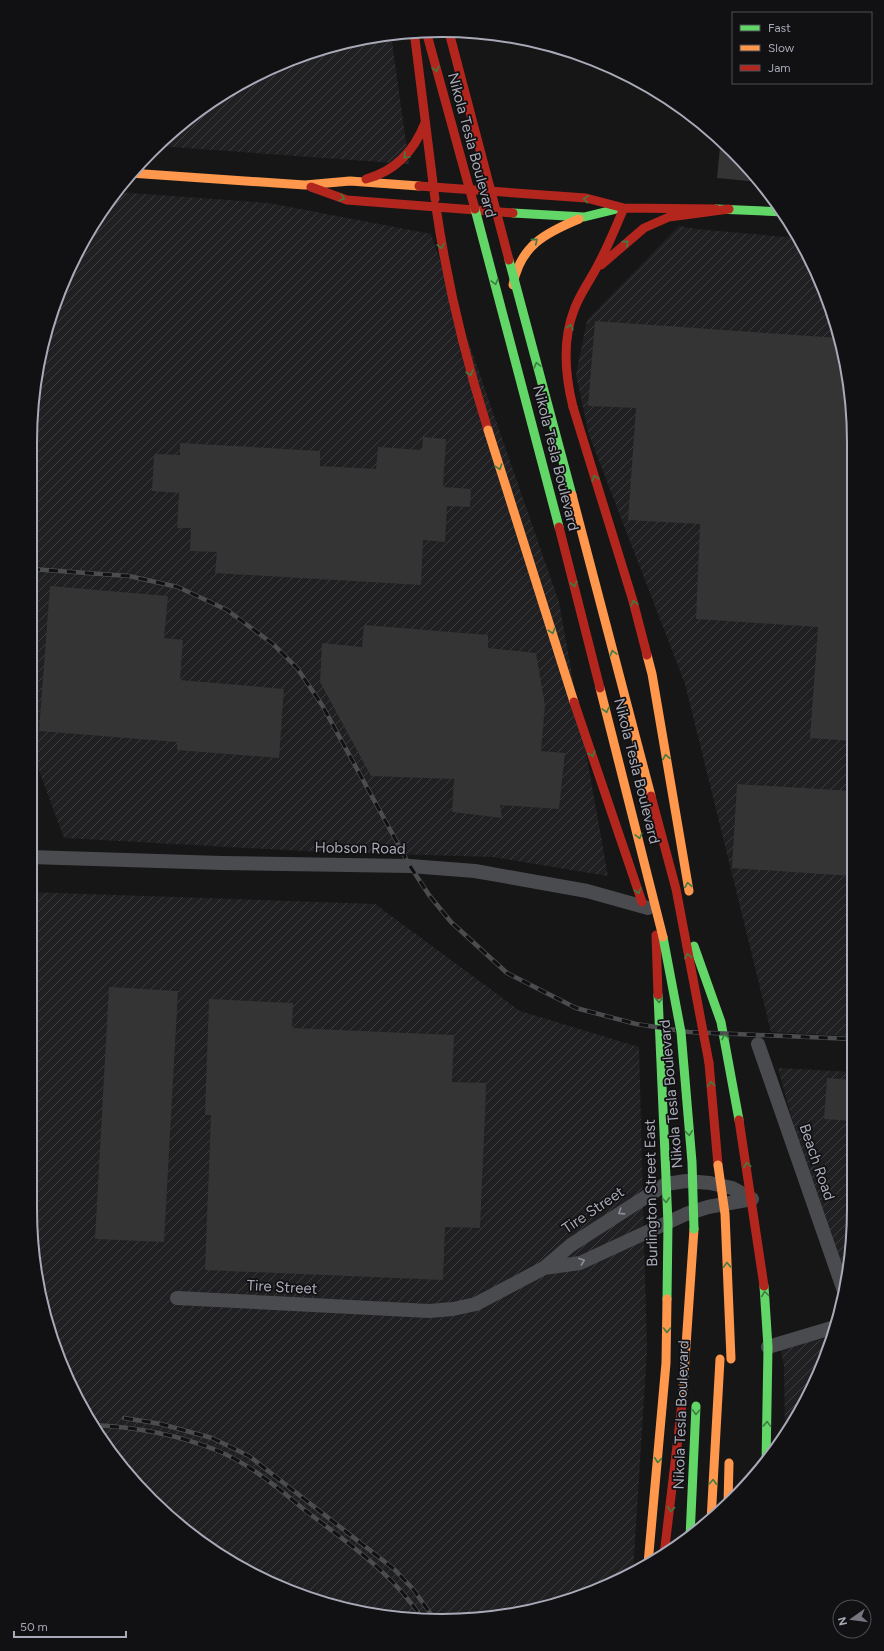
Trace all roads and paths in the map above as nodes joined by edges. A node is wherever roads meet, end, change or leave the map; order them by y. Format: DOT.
graph roads {
  1 [pos="440,37"];
  2 [pos="449,37"];
  3 [pos="415,38"];
  4 [pos="416,38"];
  5 [pos="428,38"];
  6 [pos="431,90"];
  7 [pos="425,122"];
  8 [pos="139,174"];
  9 [pos="455,176"];
  10 [pos="350,181"];
  11 [pos="305,185"];
  12 [pos="434,186"];
  13 [pos="482,190"];
  14 [pos="462,203"];
  15 [pos="436,207"];
  16 [pos="624,208"];
  17 [pos="729,209"];
  18 [pos="488,212"];
  19 [pos="775,212"];
  20 [pos="584,217"];
  21 [pos="471,233"];
  22 [pos="597,268"];
  23 [pos="515,315"];
  24 [pos="522,344"];
  25 [pos="530,381"];
  26 [pos="539,433"];
  27 [pos="595,629"];
  28 [pos="632,763"];
  29 [pos="651,851"];
  30 [pos="37,857"];
  31 [pos="691,904"];
  32 [pos="650,917"];
  33 [pos="684,918"];
  34 [pos="694,936"];
  35 [pos="758,1044"];
  36 [pos="709,1063"];
  37 [pos="684,1094"];
  38 [pos="718,1165"];
  39 [pos="666,1184"];
  40 [pos="752,1199"];
  41 [pos="668,1222"];
  42 [pos="694,1229"];
  43 [pos="544,1268"];
  44 [pos="840,1281"];
  45 [pos="177,1298"];
  46 [pos="719,1312"];
  47 [pos="697,1321"];
  48 [pos="829,1329"];
  49 [pos="768,1347"];
  50 [pos="720,1355"];
  51 [pos="731,1363"];
  52 [pos="697,1398"];
  53 [pos="766,1452"];
  54 [pos="729,1455"];
  55 [pos="728,1495"];
  56 [pos="712,1511"];
  57 [pos="690,1529"];
  58 [pos="665,1547"];
  59 [pos="649,1557"];
  1 -- 13 [label="main road"];
  36 -- 2 [label="main road, Nikola Tesla Boulevard, one-way, bridge"];
  3 -- 7 [label="main road"];
  4 -- 6 [label="main road"];
  5 -- 37 [label="main road, Nikola Tesla Boulevard, one-way, bridge"];
  7 -- 10 [label="main road, one-way"];
  7 -- 12 [label="main road"];
  8 -- 11 [label="main road"];
  9 -- 14 [label="main road"];
  10 -- 11 [label="main road"];
  10 -- 12 [label="main road"];
  11 -- 15 [label="main road, one-way"];
  12 -- 14 [label="main road"];
  12 -- 15 [label="main road"];
  13 -- 14 [label="main road"];
  16 -- 13 [label="main road, one-way"];
  13 -- 18 [label="main road"];
  14 -- 15 [label="main road"];
  14 -- 18 [label="main road"];
  15 -- 32 [label="main road, one-way, bridge"];
  16 -- 17 [label="main road"];
  16 -- 20 [label="main road"];
  16 -- 22 [label="main road"];
  17 -- 19 [label="main road"];
  22 -- 17 [label="main road, one-way"];
  18 -- 20 [label="main road"];
  18 -- 23 [label="main road"];
  23 -- 20 [label="main road, one-way"];
  21 -- 26 [label="main road"];
  31 -- 22 [label="main road, one-way, bridge"];
  23 -- 24 [label="main road"];
  25 -- 26 [label="main road"];
  26 -- 27 [label="main road"];
  28 -- 33 [label="main road"];
  29 -- 32 [label="main road, Burlington Street East"];
  30 -- 32 [label="street, Hobson Road"];
  32 -- 33 [label="street, Hobson Road"];
  32 -- 37 [label="main road"];
  32 -- 39 [label="main road, Burlington Street East, one-way"];
  40 -- 33 [label="main road, one-way"];
  34 -- 36 [label="main road, bridge"];
  35 -- 44 [label="street, Beach Road"];
  38 -- 36 [label="main road, Nikola Tesla Boulevard, one-way"];
  37 -- 42 [label="main road, Nikola Tesla Boulevard, one-way, bridge"];
  38 -- 46 [label="main road, Nikola Tesla Boulevard, bridge"];
  51 -- 38 [label="main road, one-way, bridge"];
  39 -- 40 [label="street, Tire Street"];
  39 -- 41 [label="main road, Burlington Street East, one-way"];
  39 -- 43 [label="street, Tire Street, one-way"];
  40 -- 41 [label="street, Tire Street"];
  49 -- 40 [label="main road, one-way"];
  43 -- 41 [label="street, Tire Street, one-way"];
  41 -- 59 [label="main road, Burlington Street East, one-way"];
  42 -- 47 [label="main road, Nikola Tesla Boulevard"];
  42 -- 58 [label="main road, one-way"];
  43 -- 45 [label="street, Tire Street"];
  48 -- 49 [label="street"];
  53 -- 49 [label="main road, one-way"];
  56 -- 50 [label="main road, one-way"];
  52 -- 57 [label="main road, Nikola Tesla Boulevard, one-way"];
  54 -- 55 [label="main road"];
}
